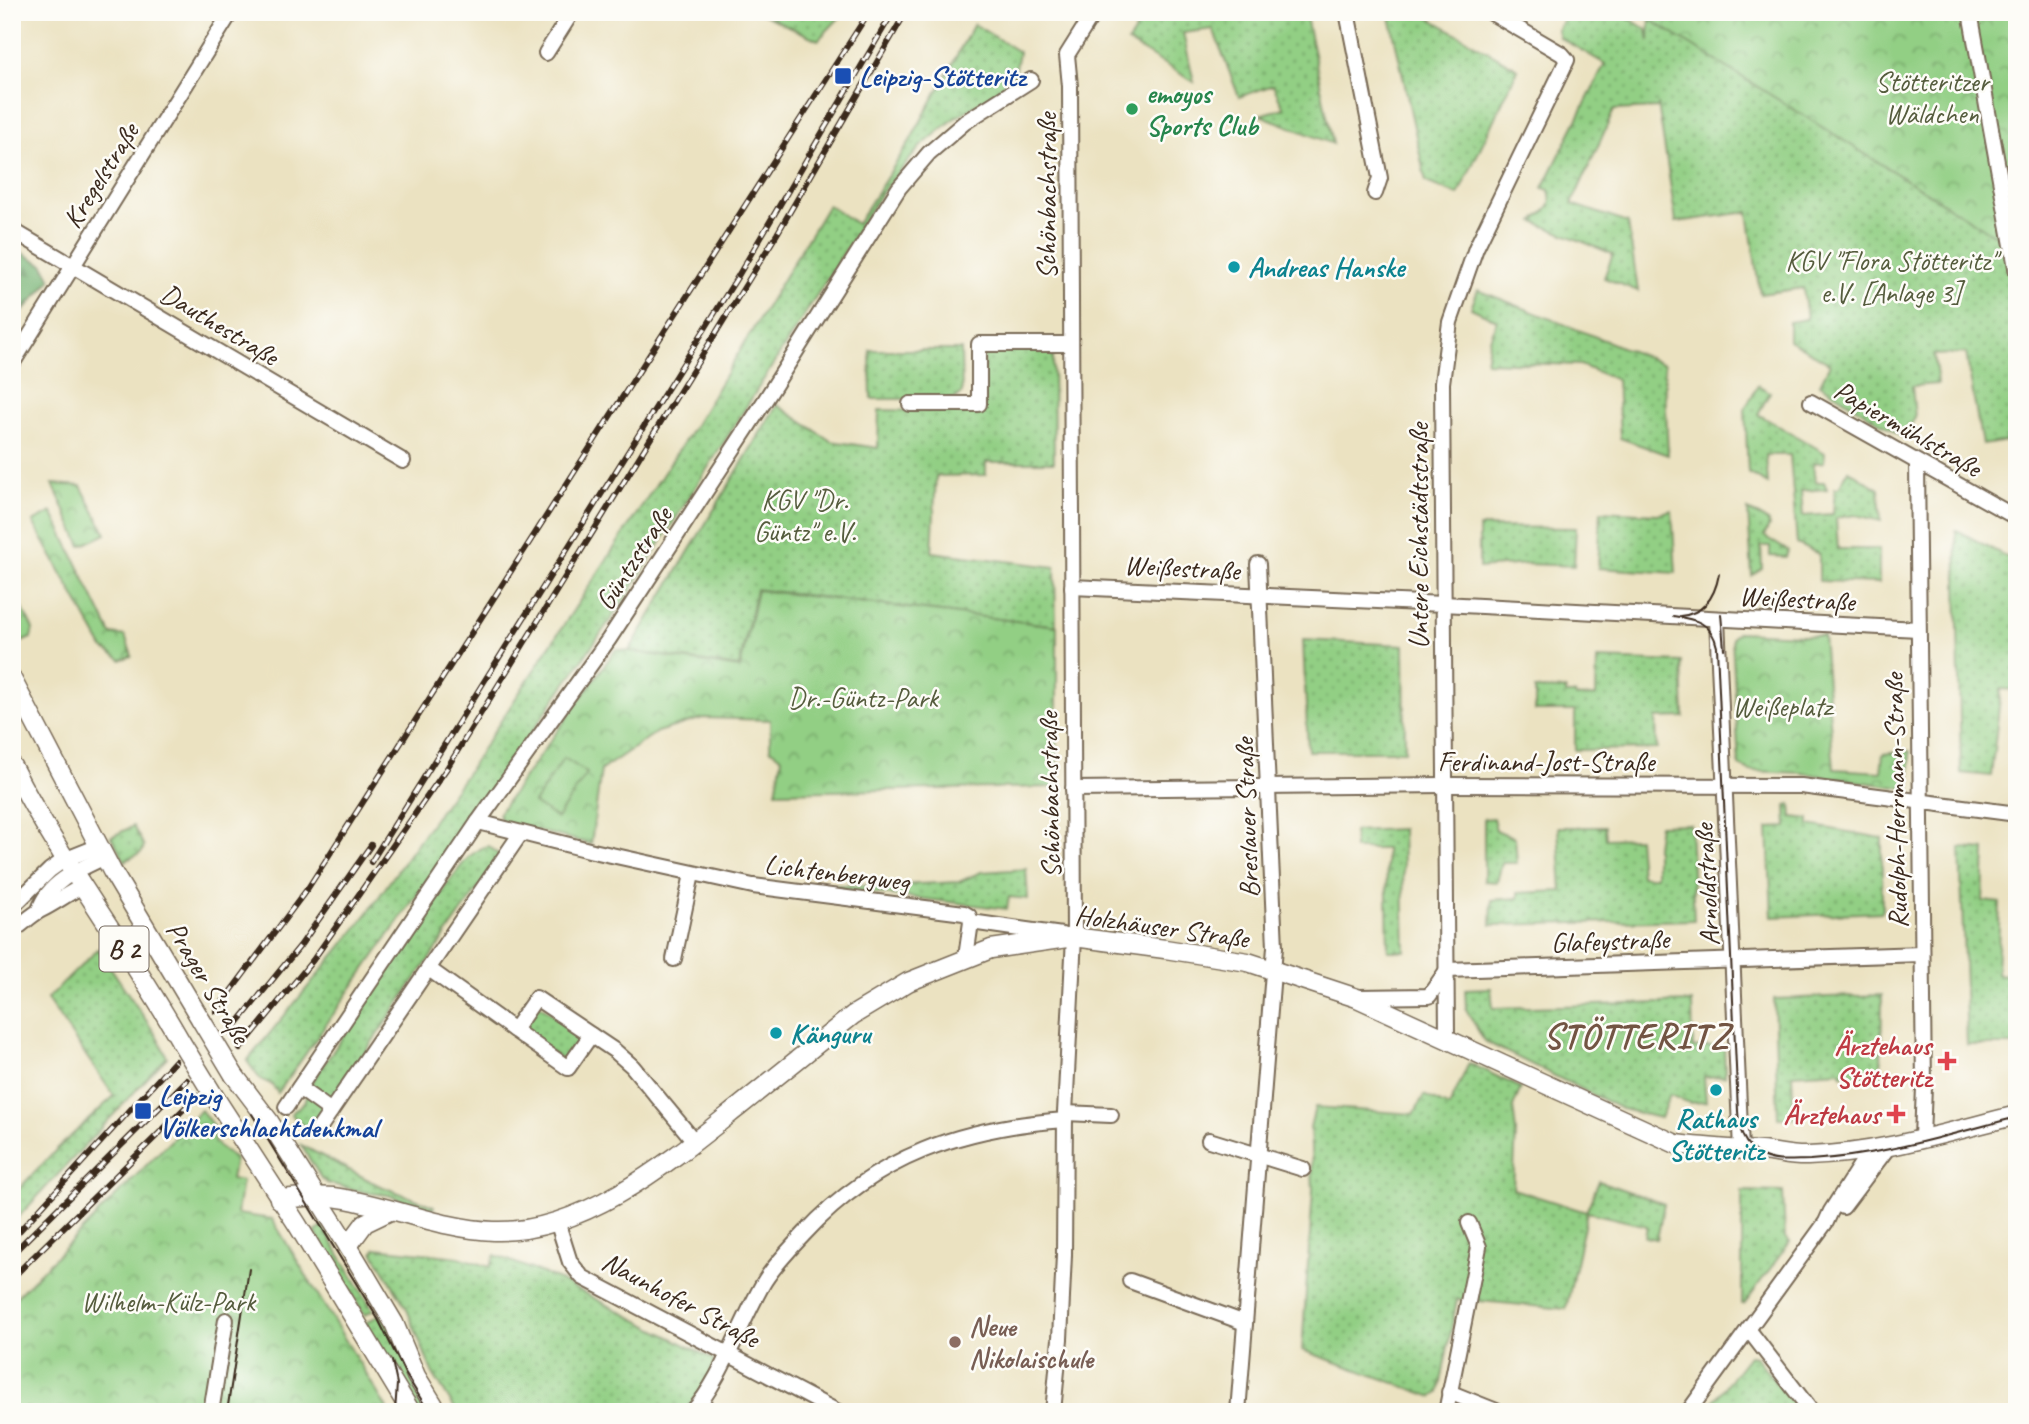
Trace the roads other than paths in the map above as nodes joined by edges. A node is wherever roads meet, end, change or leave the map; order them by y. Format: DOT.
graph roads {
  1 [pos="231,12"];
  2 [pos="572,12"];
  3 [pos="1094,12"];
  4 [pos="1347,12"];
  5 [pos="1490,12"];
  6 [pos="1970,12"];
  7 [pos="546,53"];
  8 [pos="1031,80"];
  9 [pos="1375,192"];
  10 [pos="12,230"];
  11 [pos="72,265"];
  12 [pos="2017,273"];
  13 [pos="1071,344"];
  14 [pos="12,365"];
  15 [pos="1811,402"];
  16 [pos="910,404"];
  17 [pos="403,461"];
  18 [pos="1917,463"];
  19 [pos="2017,518"];
  20 [pos="1258,564"];
  21 [pos="1072,587"];
  22 [pos="1260,595"];
  23 [pos="1443,604"];
  24 [pos="1717,619"];
  25 [pos="1918,629"];
  26 [pos="12,679"];
  27 [pos="12,766"];
  28 [pos="1726,784"];
  29 [pos="1444,785"];
  30 [pos="1269,788"];
  31 [pos="1073,789"];
  32 [pos="1920,803"];
  33 [pos="2017,814"];
  34 [pos="478,822"];
  35 [pos="521,833"];
  36 [pos="102,852"];
  37 [pos="73,873"];
  38 [pos="692,874"];
  39 [pos="12,908"];
  40 [pos="971,922"];
  41 [pos="12,931"];
  42 [pos="1074,937"];
  43 [pos="1922,954"];
  44 [pos="966,957"];
  45 [pos="674,960"];
  46 [pos="1734,960"];
  47 [pos="429,969"];
  48 [pos="1273,970"];
  49 [pos="1447,970"];
  50 [pos="1357,998"];
  51 [pos="514,1030"];
  52 [pos="591,1035"];
  53 [pos="1447,1037"];
  54 [pos="299,1088"];
  55 [pos="286,1107"];
  56 [pos="331,1111"];
  57 [pos="1111,1115"];
  58 [pos="2017,1115"];
  59 [pos="1065,1116"];
  60 [pos="318,1130"];
  61 [pos="1922,1137"];
  62 [pos="1209,1140"];
  63 [pos="695,1142"];
  64 [pos="1889,1146"];
  65 [pos="1741,1150"];
  66 [pos="1870,1150"];
  67 [pos="1765,1151"];
  68 [pos="1260,1155"];
  69 [pos="1303,1168"];
  70 [pos="317,1197"];
  71 [pos="279,1199"];
  72 [pos="390,1211"];
  73 [pos="557,1221"];
  74 [pos="1826,1222"];
  75 [pos="1469,1223"];
  76 [pos="348,1246"];
  77 [pos="1130,1281"];
  78 [pos="226,1321"];
  79 [pos="1245,1322"];
  80 [pos="1748,1329"];
  81 [pos="727,1353"];
  82 [pos="1449,1392"];
  83 [pos="211,1412"];
  84 [pos="411,1412"];
  85 [pos="438,1412"];
  86 [pos="692,1412"];
  87 [pos="838,1412"];
  88 [pos="1054,1412"];
  89 [pos="1238,1412"];
  90 [pos="1446,1412"];
  91 [pos="1499,1412"];
  92 [pos="1688,1412"];
  93 [pos="1812,1412"];
  1 -- 11 [label="street, Kregelstraße"];
  2 -- 7 [label="street"];
  3 -- 13 [label="street, Schönbachstraße"];
  4 -- 9 [label="street"];
  5 -- 23 [label="street, Untere Eichstädtstraße"];
  6 -- 12 [label="street"];
  8 -- 34 [label="street, Güntzstraße"];
  10 -- 11 [label="street, Dauthestraße"];
  11 -- 14 [label="street, Kregelstraße"];
  11 -- 17 [label="street, Dauthestraße"];
  13 -- 16 [label="street"];
  13 -- 21 [label="street, Schönbachstraße"];
  15 -- 18 [label="street, Papiermühlstraße"];
  18 -- 19 [label="street, Papiermühlstraße"];
  18 -- 25 [label="street, Rudolph-Herrmann-Straße"];
  20 -- 22 [label="street, Breslauer Straße"];
  21 -- 22 [label="street, Weißestraße"];
  21 -- 31 [label="street, Schönbachstraße"];
  22 -- 23 [label="street, Weißestraße"];
  22 -- 30 [label="street, Breslauer Straße"];
  23 -- 24 [label="street, Weißestraße"];
  23 -- 29 [label="street, Untere Eichstädtstraße"];
  24 -- 25 [label="street, Weißestraße"];
  24 -- 28 [label="street, Arnoldstraße"];
  25 -- 32 [label="street, Rudolph-Herrmann-Straße"];
  26 -- 36 [label="main road, Prager Straße / B 2"];
  27 -- 37 [label="main road, Prager Straße / B 2"];
  28 -- 29 [label="street, Ferdinand-Jost-Straße"];
  28 -- 32 [label="street, Ferdinand-Jost-Straße"];
  28 -- 46 [label="street, Arnoldstraße"];
  29 -- 30 [label="street, Ferdinand-Jost-Straße"];
  29 -- 49 [label="street, Untere Eichstädtstraße"];
  30 -- 31 [label="street, Ferdinand-Jost-Straße"];
  30 -- 48 [label="street, Breslauer Straße"];
  31 -- 42 [label="street, Schönbachstraße"];
  32 -- 33 [label="street, Ferdinand-Jost-Straße"];
  32 -- 43 [label="street, Rudolph-Herrmann-Straße"];
  34 -- 35 [label="street, Lichtenbergweg"];
  34 -- 54 [label="street, Güntzstraße"];
  35 -- 38 [label="street, Lichtenbergweg"];
  35 -- 47 [label="street"];
  36 -- 37 [label="street"];
  36 -- 70 [label="main road, Prager Straße / B 2, bridge"];
  37 -- 39 [label="street"];
  37 -- 41 [label="street"];
  37 -- 71 [label="main road, Prager Straße / B 2, bridge"];
  38 -- 40 [label="street, Lichtenbergweg"];
  38 -- 45 [label="street"];
  40 -- 42 [label="street, Lichtenbergweg"];
  40 -- 44 [label="street"];
  42 -- 44 [label="main road, Holzhäuser Straße"];
  42 -- 48 [label="main road, Holzhäuser Straße"];
  42 -- 59 [label="street, Schönbachstraße"];
  43 -- 46 [label="street, Glafeystraße"];
  43 -- 61 [label="street, Rudolph-Herrmann-Straße"];
  44 -- 63 [label="main road, Holzhäuser Straße"];
  46 -- 49 [label="street, Glafeystraße"];
  46 -- 65 [label="street, Arnoldstraße"];
  47 -- 51 [label="street"];
  47 -- 56 [label="street"];
  48 -- 50 [label="main road, Holzhäuser Straße"];
  48 -- 68 [label="street, Breslauer Straße"];
  49 -- 50 [label="street"];
  49 -- 53 [label="street, Untere Eichstädtstraße"];
  50 -- 53 [label="main road, Holzhäuser Straße"];
  51 -- 52 [label="street"];
  51 -- 52 [label="street"];
  52 -- 63 [label="street"];
  53 -- 65 [label="main road, Holzhäuser Straße"];
  54 -- 55 [label="street, Güntzstraße"];
  54 -- 56 [label="street"];
  56 -- 60 [label="street"];
  57 -- 59 [label="street"];
  58 -- 61 [label="main road, Holzhäuser Straße"];
  59 -- 81 [label="street"];
  59 -- 88 [label="street, Schönbachstraße"];
  61 -- 64 [label="main road, Holzhäuser Straße"];
  61 -- 67 [label="main road, Holzhäuser Straße"];
  62 -- 68 [label="street"];
  63 -- 73 [label="main road, Holzhäuser Straße"];
  64 -- 66 [label="main road, Holzhäuser Straße"];
  64 -- 74 [label="street"];
  65 -- 67 [label="main road, Holzhäuser Straße"];
  66 -- 67 [label="main road, Holzhäuser Straße"];
  66 -- 74 [label="street"];
  68 -- 69 [label="street"];
  68 -- 79 [label="street, Breslauer Straße"];
  70 -- 71 [label="main road"];
  70 -- 72 [label="main road"];
  70 -- 76 [label="main road, Prager Straße / B 2"];
  71 -- 84 [label="main road, Prager Straße / B 2"];
  72 -- 73 [label="main road"];
  72 -- 76 [label="main road"];
  73 -- 81 [label="street, Naunhofer Straße"];
  74 -- 80 [label="street"];
  75 -- 82 [label="street"];
  76 -- 85 [label="main road, Prager Straße / B 2"];
  77 -- 79 [label="street"];
  78 -- 83 [label="street"];
  79 -- 89 [label="street, Breslauer Straße"];
  80 -- 92 [label="street"];
  80 -- 93 [label="street"];
  81 -- 86 [label="street"];
  81 -- 87 [label="street, Naunhofer Straße"];
  82 -- 90 [label="street"];
  82 -- 91 [label="street"];
}
